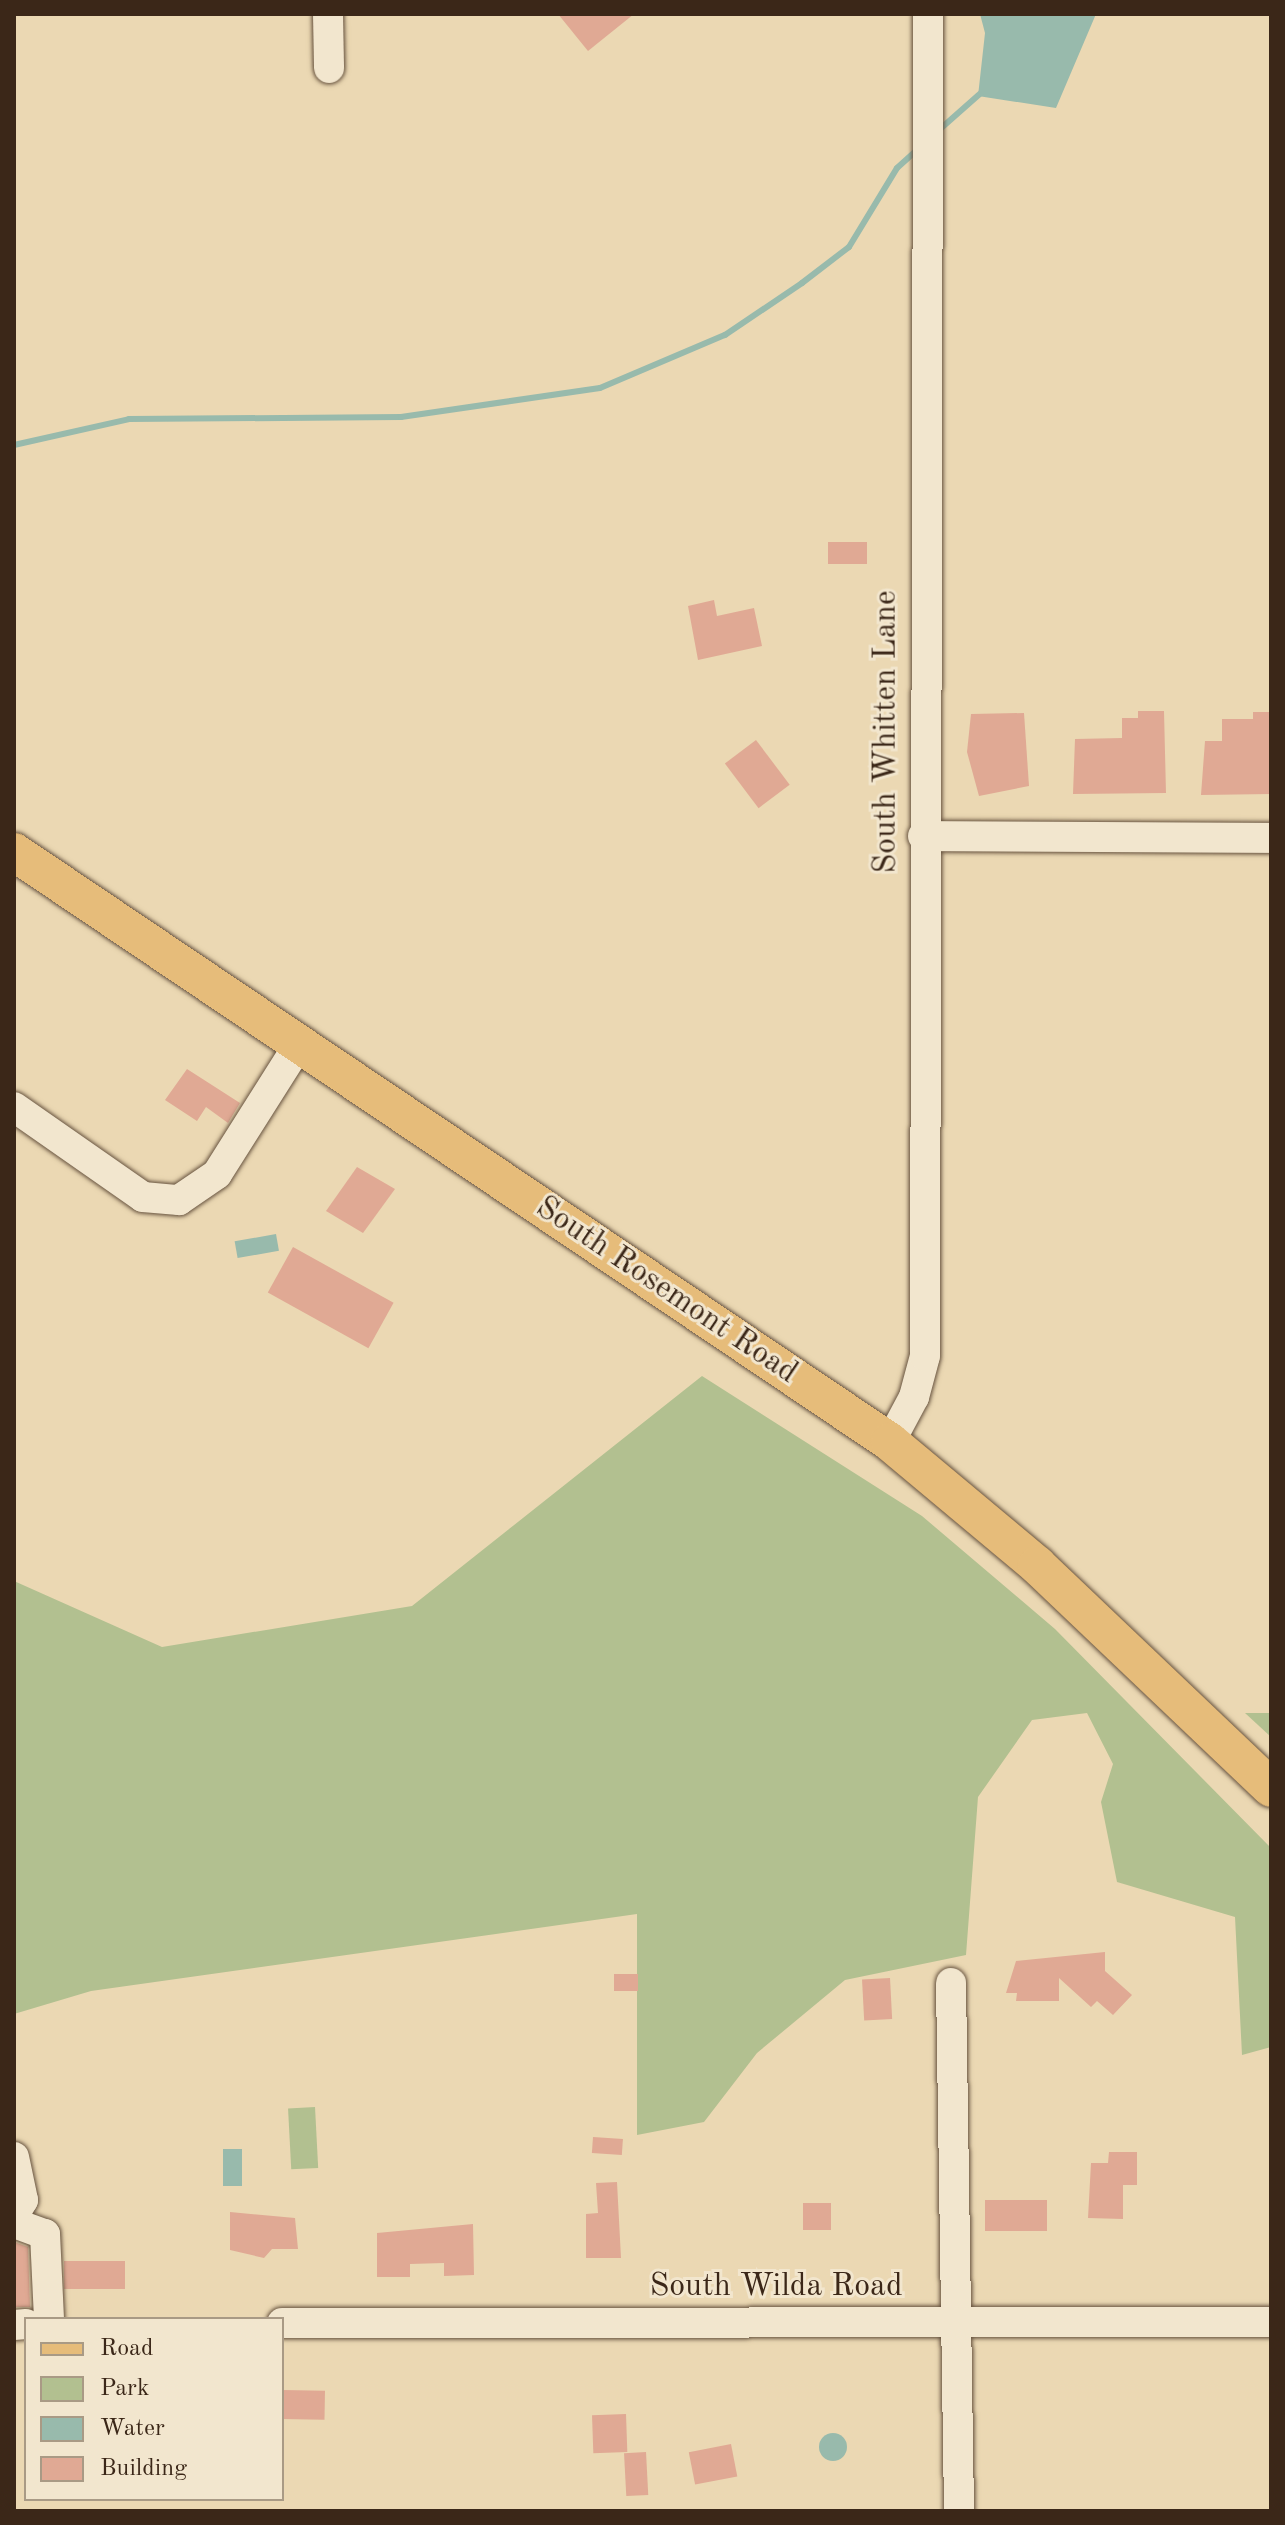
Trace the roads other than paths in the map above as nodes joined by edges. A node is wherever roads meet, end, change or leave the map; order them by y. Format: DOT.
graph roads {
  1 [pos="328,14"];
  2 [pos="928,14"];
  3 [pos="329,68"];
  4 [pos="923,836"];
  5 [pos="1271,838"];
  6 [pos="14,852"];
  7 [pos="298,1046"];
  8 [pos="14,1107"];
  9 [pos="890,1442"];
  10 [pos="1271,1788"];
  11 [pos="951,1983"];
  12 [pos="14,2157"];
  13 [pos="14,2215"];
  14 [pos="14,2223"];
  15 [pos="49,2317"];
  16 [pos="1271,2322"];
  17 [pos="284,2323"];
  18 [pos="958,2323"];
  19 [pos="959,2511"];
  1 -- 3 [label="street"];
  2 -- 4 [label="street, South Whitten Lane"];
  4 -- 5 [label="street"];
  4 -- 9 [label="street, South Whitten Lane"];
  6 -- 7 [label="main road, South Rosemont Road"];
  7 -- 8 [label="street"];
  7 -- 9 [label="main road, South Rosemont Road"];
  9 -- 10 [label="main road, South Rosemont Road"];
  11 -- 18 [label="street"];
  12 -- 13 [label="street"];
  14 -- 15 [label="street"];
  16 -- 18 [label="street, South Wilda Road"];
  17 -- 18 [label="street, South Wilda Road"];
  18 -- 19 [label="street"];
}
